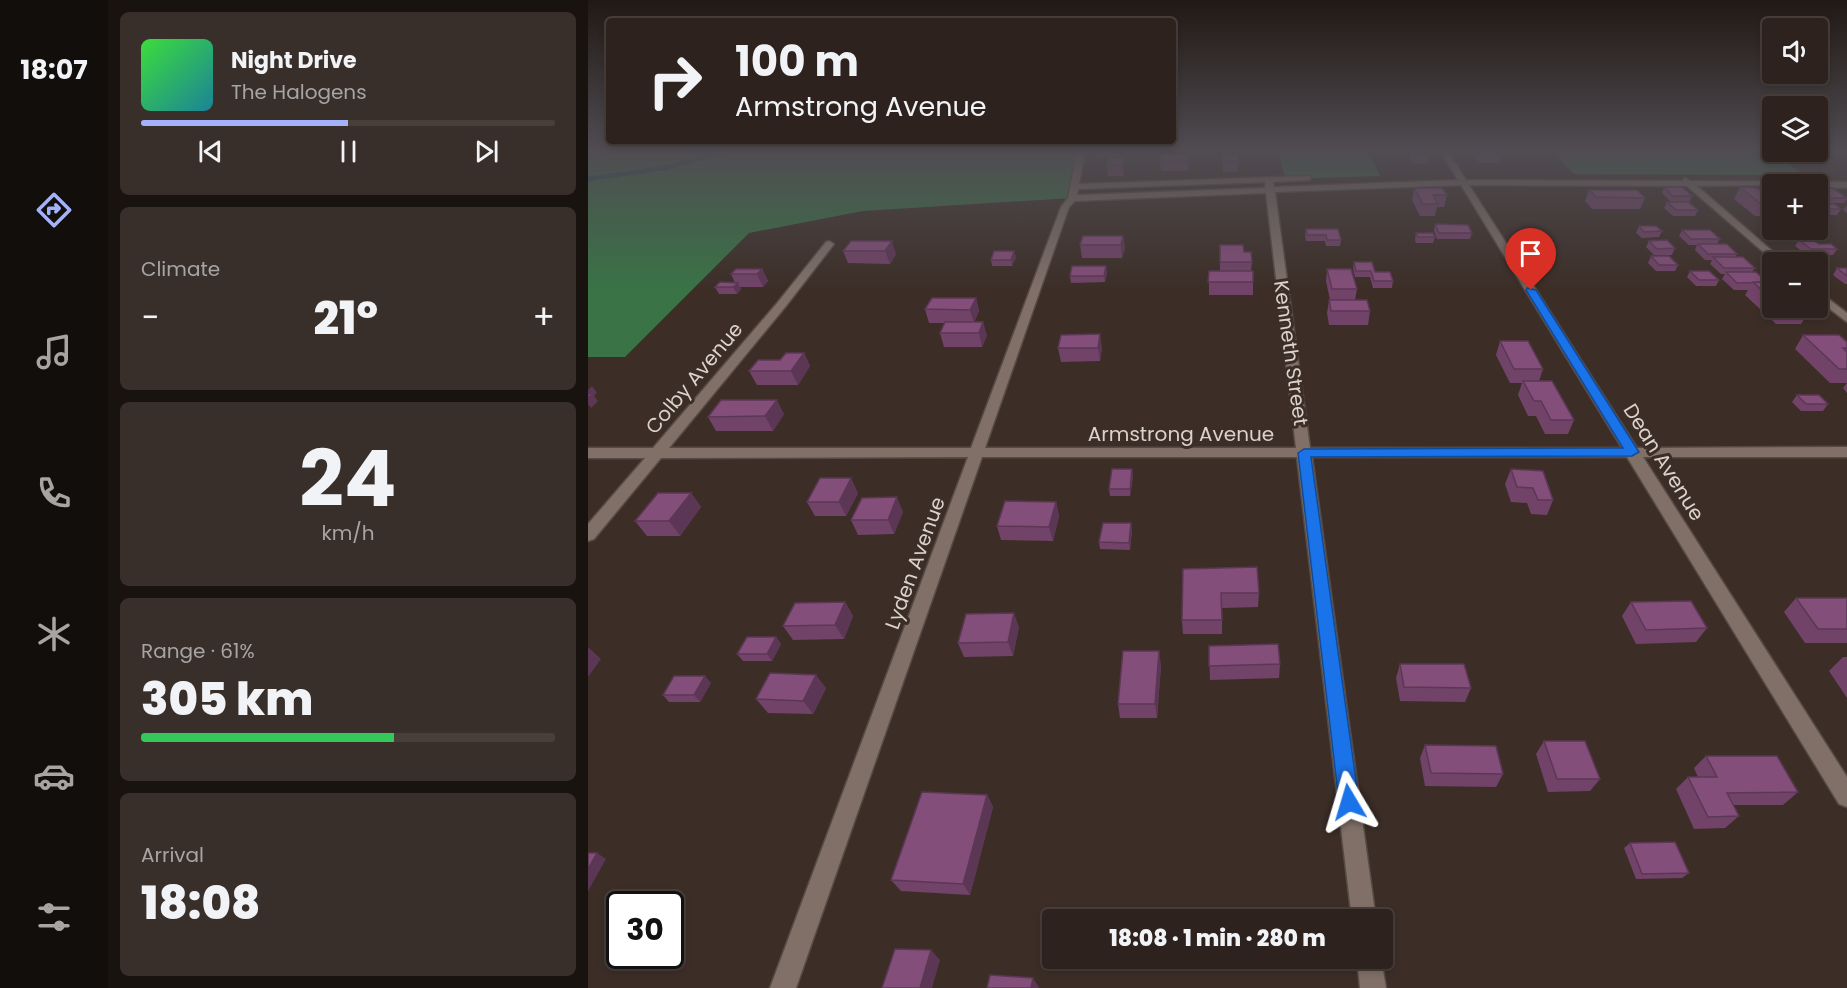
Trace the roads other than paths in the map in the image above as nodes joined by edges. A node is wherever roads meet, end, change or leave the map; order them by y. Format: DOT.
graph roads {
  1 [pos="1070,197"];
  2 [pos="1271,197"];
  3 [pos="1472,197"];
  4 [pos="1706,197"];
  5 [pos="829,244"];
  6 [pos="1769,252"];
  7 [pos="1828,303"];
  8 [pos="1847,319"];
  9 [pos="1632,452"];
  10 [pos="1847,452"];
  11 [pos="588,453"];
  12 [pos="657,453"];
  13 [pos="1304,453"];
  14 [pos="978,454"];
  15 [pos="588,535"];
  16 [pos="1847,796"];
  17 [pos="1363,909"];
  18 [pos="1370,969"];
  19 [pos="783,988"];
  20 [pos="1372,988"];
  1 -- 14 [label="street, Lyden Avenue"];
  2 -- 13 [label="street, Kenneth Street"];
  3 -- 9 [label="street, Dean Avenue"];
  4 -- 6 [label="street"];
  5 -- 12 [label="street, Colby Avenue"];
  7 -- 8 [label="street"];
  9 -- 10 [label="street, Armstrong Avenue"];
  9 -- 13 [label="street, Armstrong Avenue"];
  9 -- 16 [label="street, Dean Avenue"];
  11 -- 12 [label="street, Armstrong Avenue"];
  12 -- 14 [label="street, Armstrong Avenue"];
  12 -- 15 [label="street, Colby Avenue"];
  13 -- 14 [label="street, Armstrong Avenue"];
  13 -- 17 [label="street, Kenneth Street"];
  14 -- 19 [label="street, Lyden Avenue"];
  18 -- 20 [label="street"];
}
